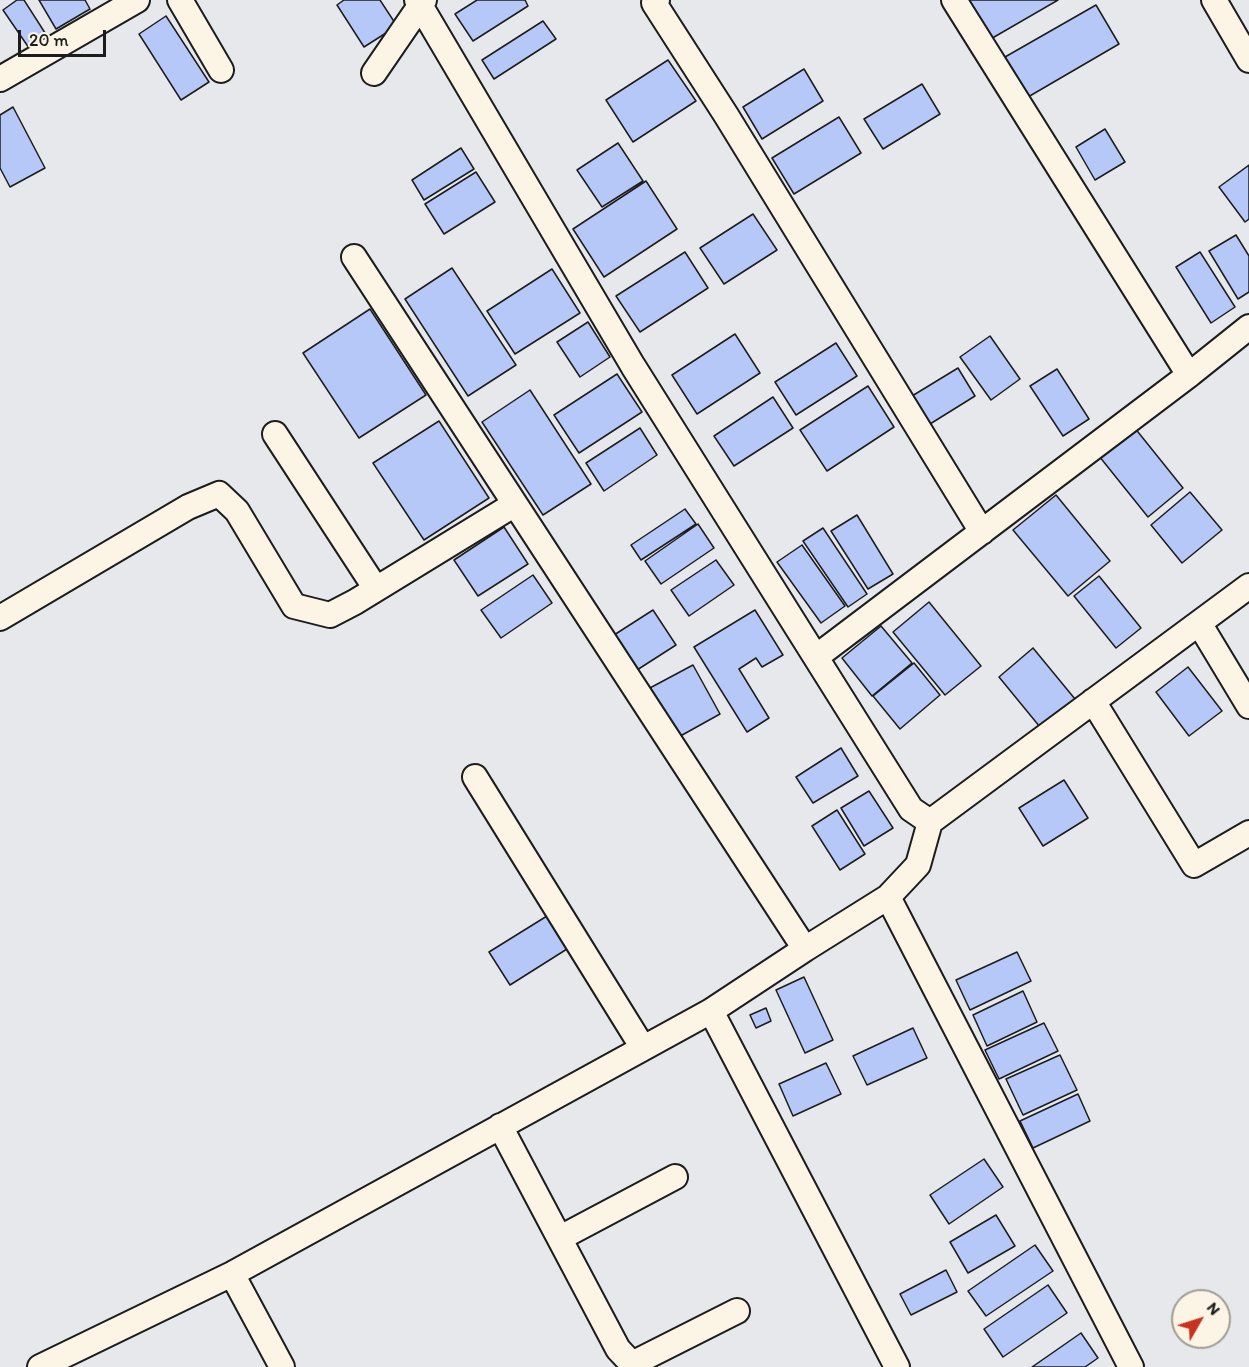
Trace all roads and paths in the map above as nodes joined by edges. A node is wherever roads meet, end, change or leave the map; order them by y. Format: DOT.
graph roads {
  1 [pos="137,0"];
  2 [pos="180,0"];
  3 [pos="657,0"];
  4 [pos="954,0"];
  5 [pos="1214,0"];
  6 [pos="421,2"];
  7 [pos="1249,60"];
  8 [pos="222,70"];
  9 [pos="374,73"];
  10 [pos="0,79"];
  11 [pos="354,256"];
  12 [pos="1249,327"];
  13 [pos="1189,375"];
  14 [pos="275,434"];
  15 [pos="515,504"];
  16 [pos="982,532"];
  17 [pos="1249,586"];
  18 [pos="376,589"];
  19 [pos="0,618"];
  20 [pos="1199,623"];
  21 [pos="816,657"];
  22 [pos="1094,701"];
  23 [pos="1249,706"];
  24 [pos="475,777"];
  25 [pos="930,822"];
  26 [pos="1249,833"];
  27 [pos="888,897"];
  28 [pos="805,949"];
  29 [pos="711,1011"];
  30 [pos="644,1048"];
  31 [pos="500,1126"];
  32 [pos="675,1177"];
  33 [pos="560,1238"];
  34 [pos="232,1274"];
  35 [pos="737,1311"];
  36 [pos="82,1358"];
  37 [pos="40,1367"];
  38 [pos="282,1367"];
  39 [pos="897,1367"];
  40 [pos="1131,1367"];
  1 -- 10 [label="street"];
  2 -- 8 [label="street"];
  3 -- 16 [label="street"];
  4 -- 13 [label="street"];
  5 -- 7 [label="street"];
  6 -- 9 [label="street"];
  6 -- 21 [label="street"];
  11 -- 15 [label="street"];
  12 -- 13 [label="street"];
  13 -- 16 [label="street"];
  14 -- 18 [label="street"];
  15 -- 18 [label="street"];
  15 -- 28 [label="street"];
  16 -- 21 [label="street"];
  17 -- 20 [label="street"];
  18 -- 19 [label="street"];
  20 -- 22 [label="street"];
  20 -- 23 [label="street"];
  21 -- 25 [label="street"];
  22 -- 25 [label="street"];
  22 -- 26 [label="street"];
  24 -- 30 [label="street"];
  25 -- 27 [label="street"];
  27 -- 28 [label="street"];
  27 -- 40 [label="street"];
  28 -- 29 [label="street"];
  29 -- 30 [label="street"];
  29 -- 39 [label="street"];
  30 -- 31 [label="street"];
  31 -- 33 [label="street"];
  31 -- 34 [label="street"];
  32 -- 33 [label="street"];
  33 -- 35 [label="street"];
  34 -- 36 [label="street"];
  34 -- 38 [label="street"];
  36 -- 37 [label="street"];
}
